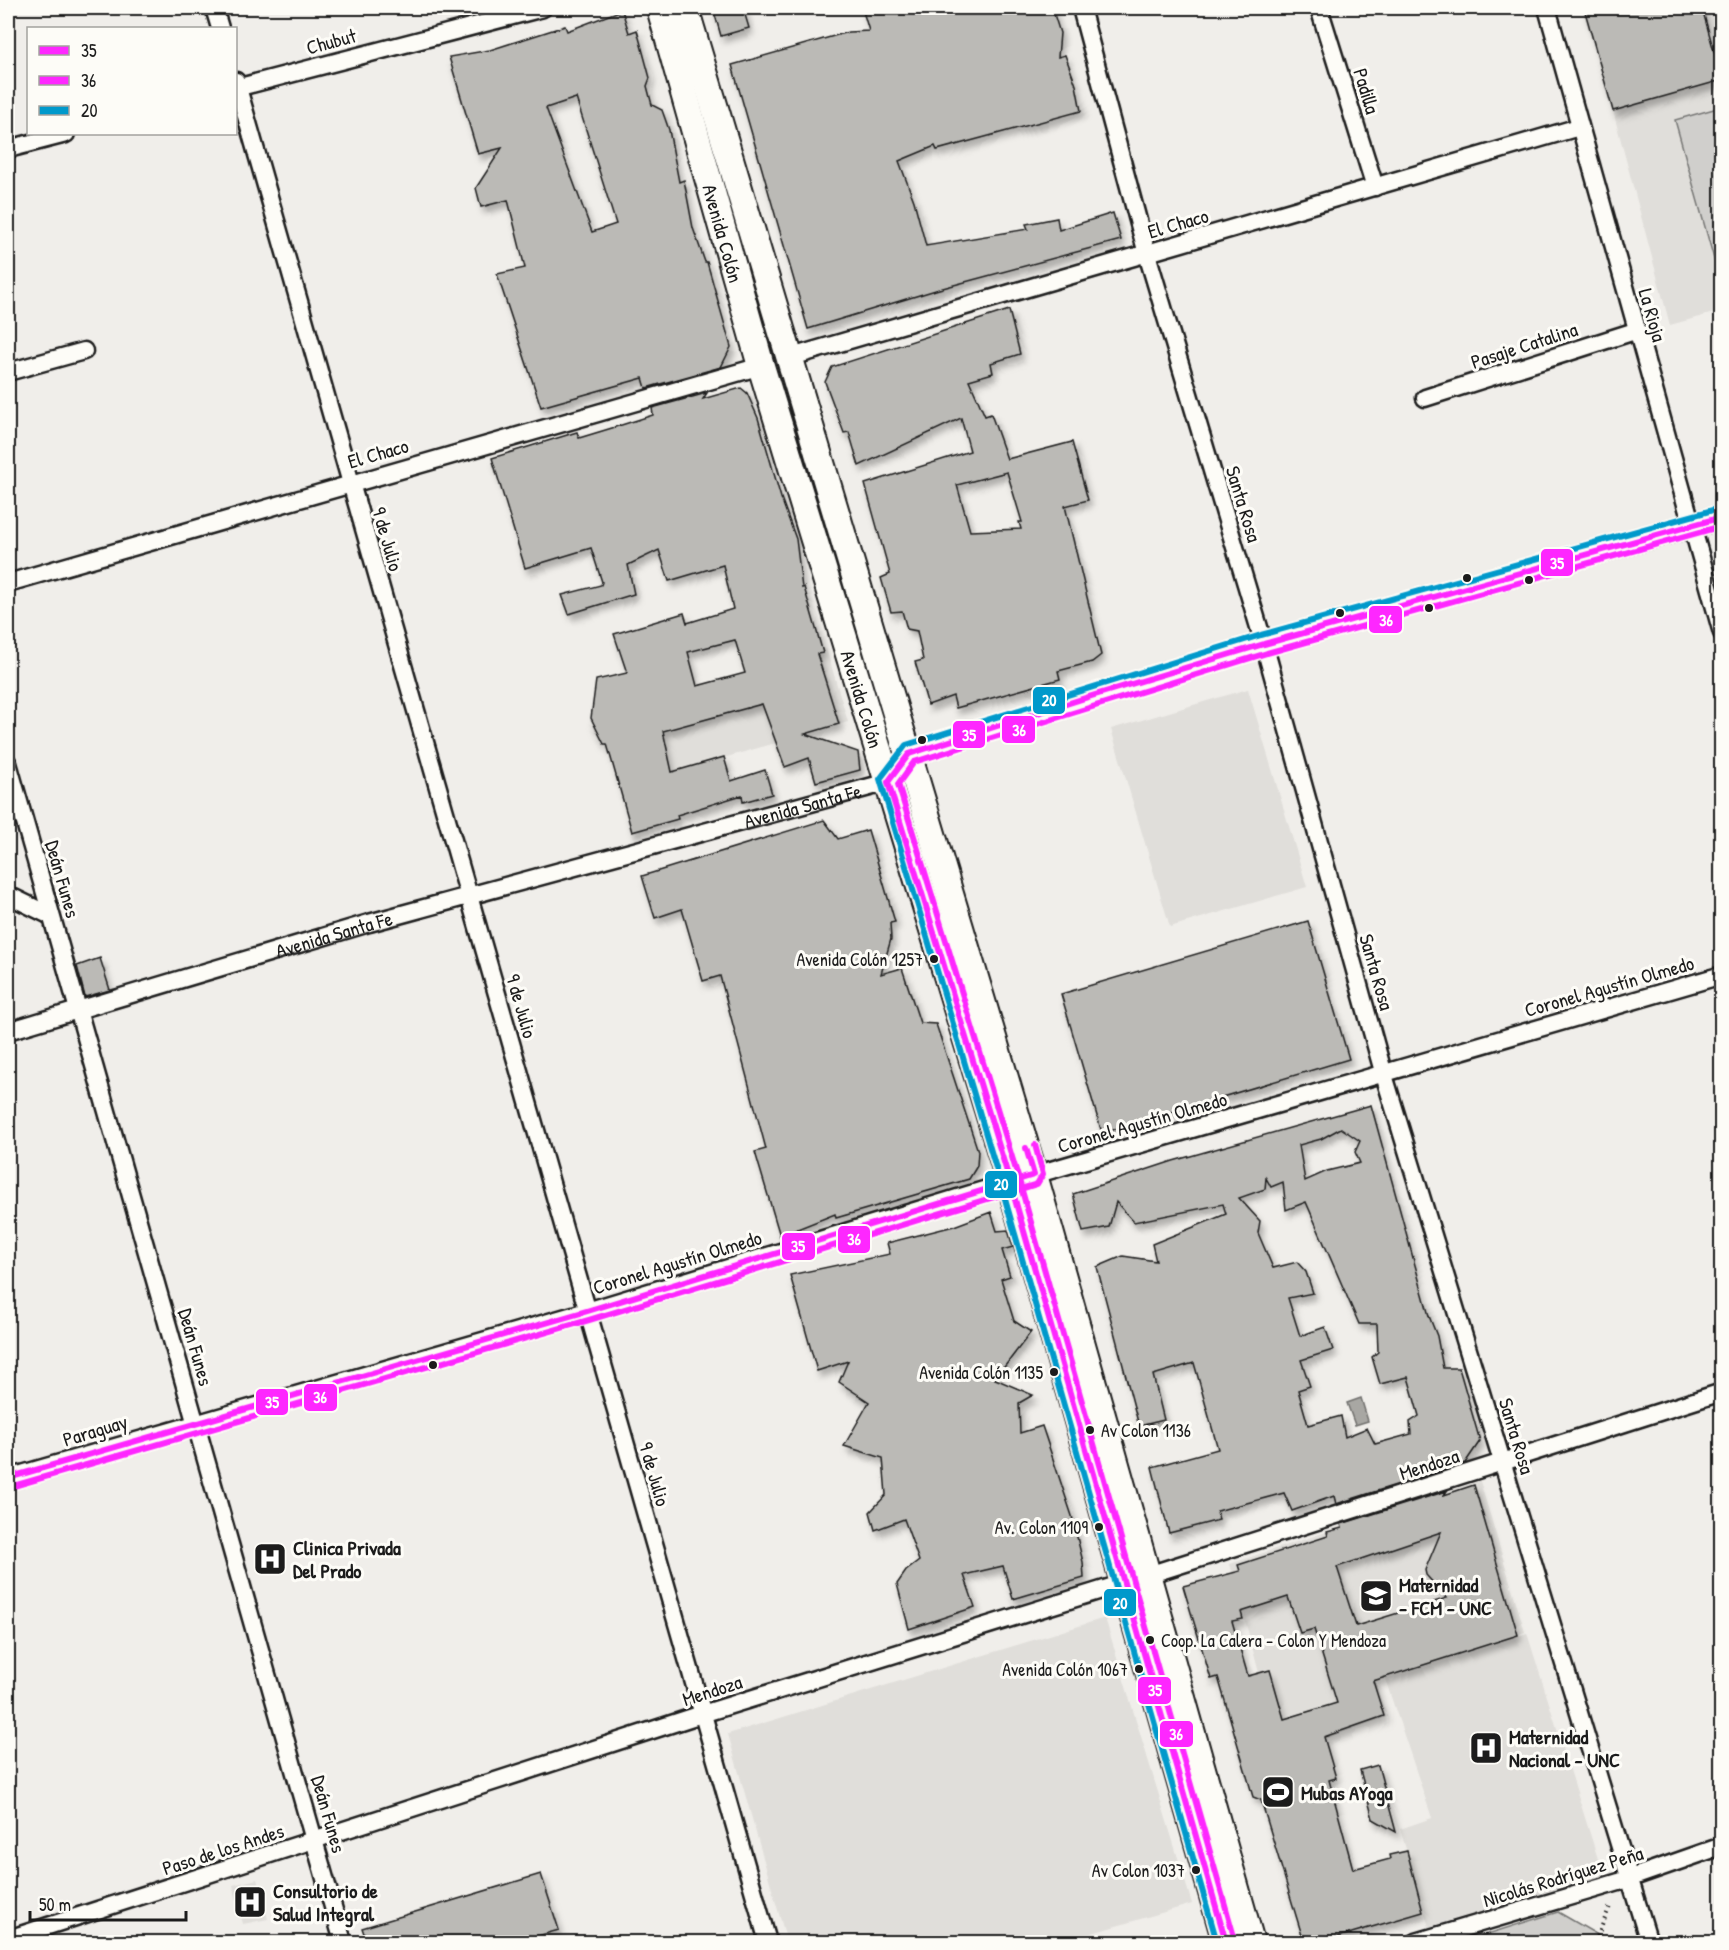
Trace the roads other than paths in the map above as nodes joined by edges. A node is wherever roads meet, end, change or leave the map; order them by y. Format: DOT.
graph roads {
  1 [pos="214,8"];
  2 [pos="543,8"];
  3 [pos="660,8"];
  4 [pos="685,8"];
  5 [pos="1081,8"];
  6 [pos="1318,8"];
  7 [pos="1547,8"];
  8 [pos="220,27"];
  9 [pos="237,86"];
  10 [pos="237,89"];
  11 [pos="1579,127"];
  12 [pos="62,135"];
  13 [pos="8,149"];
  14 [pos="1375,187"];
  15 [pos="1147,254"];
  16 [pos="1635,332"];
  17 [pos="84,351"];
  18 [pos="788,358"];
  19 [pos="761,366"];
  20 [pos="8,372"];
  21 [pos="1425,398"];
  22 [pos="350,483"];
  23 [pos="1722,517"];
  24 [pos="1690,526"];
  25 [pos="8,583"];
  26 [pos="1722,633"];
  27 [pos="1264,644"];
  28 [pos="909,754"];
  29 [pos="8,763"];
  30 [pos="888,782"];
  31 [pos="8,895"];
  32 [pos="468,895"];
  33 [pos="51,916"];
  34 [pos="1722,975"];
  35 [pos="78,1011"];
  36 [pos="8,1031"];
  37 [pos="1384,1075"];
  38 [pos="1022,1178"];
  39 [pos="587,1311"];
  40 [pos="1722,1392"];
  41 [pos="195,1422"];
  42 [pos="1503,1462"];
  43 [pos="8,1478"];
  44 [pos="1148,1575"];
  45 [pos="1124,1583"];
  46 [pos="702,1714"];
  47 [pos="315,1842"];
  48 [pos="1722,1846"];
  49 [pos="1625,1880"];
  50 [pos="8,1939"];
  51 [pos="343,1942"];
  52 [pos="768,1942"];
  53 [pos="1226,1942"];
  54 [pos="1251,1942"];
  55 [pos="1416,1942"];
  56 [pos="1648,1942"];
  1 -- 8 [label="street"];
  2 -- 9 [label="street, Chubut"];
  3 -- 19 [label="main road, Avenida Colón"];
  4 -- 18 [label="main road, Avenida Colón"];
  5 -- 15 [label="street, Santa Rosa"];
  6 -- 14 [label="street, Padilla"];
  7 -- 11 [label="street, La Rioja"];
  10 -- 22 [label="street, 9 de Julio"];
  11 -- 14 [label="street, El Chaco"];
  11 -- 16 [label="street, La Rioja"];
  12 -- 13 [label="street"];
  14 -- 15 [label="street, El Chaco"];
  15 -- 18 [label="street, El Chaco"];
  15 -- 27 [label="street, Santa Rosa"];
  16 -- 21 [label="street, Pasaje Catalina"];
  16 -- 24 [label="street, La Rioja"];
  17 -- 20 [label="street"];
  18 -- 28 [label="main road, Avenida Colón"];
  19 -- 22 [label="street, El Chaco"];
  19 -- 30 [label="main road, Avenida Colón"];
  22 -- 25 [label="street, El Chaco"];
  22 -- 32 [label="street, 9 de Julio"];
  23 -- 24 [label="main road"];
  24 -- 26 [label="street, La Rioja"];
  24 -- 27 [label="main road"];
  27 -- 28 [label="main road"];
  27 -- 37 [label="street, Santa Rosa"];
  28 -- 30 [label="main road, Avenida Santa Fe"];
  28 -- 38 [label="main road, Avenida Colón"];
  29 -- 33 [label="street, Deán Funes"];
  30 -- 32 [label="street, Avenida Santa Fe"];
  30 -- 38 [label="main road, Avenida Colón"];
  31 -- 33 [label="street"];
  32 -- 35 [label="street, Avenida Santa Fe"];
  32 -- 39 [label="street, 9 de Julio"];
  33 -- 35 [label="street, Deán Funes"];
  34 -- 37 [label="street, Coronel Agustín Olmedo"];
  35 -- 36 [label="street, Avenida Santa Fe"];
  35 -- 41 [label="street, Deán Funes"];
  37 -- 38 [label="street, Coronel Agustín Olmedo"];
  37 -- 42 [label="street, Santa Rosa"];
  38 -- 39 [label="street, Coronel Agustín Olmedo"];
  38 -- 44 [label="main road, Avenida Colón"];
  38 -- 45 [label="main road, Avenida Colón"];
  39 -- 41 [label="street, Coronel Agustín Olmedo"];
  39 -- 46 [label="street, 9 de Julio"];
  40 -- 42 [label="street, Mendoza"];
  41 -- 43 [label="street, Paraguay"];
  41 -- 47 [label="street, Deán Funes"];
  42 -- 44 [label="street, Mendoza"];
  42 -- 49 [label="street, Santa Rosa"];
  44 -- 54 [label="main road, Avenida Colón"];
  45 -- 46 [label="street, Mendoza"];
  45 -- 53 [label="main road, Avenida Colón"];
  46 -- 47 [label="street, Mendoza"];
  46 -- 52 [label="street, 9 de Julio"];
  47 -- 50 [label="street, Paso de los Andes"];
  47 -- 51 [label="street, Deán Funes"];
  48 -- 49 [label="street, Nicolás Rodríguez Peña"];
  49 -- 55 [label="street, Nicolás Rodríguez Peña"];
  49 -- 56 [label="street, Santa Rosa"];
}
